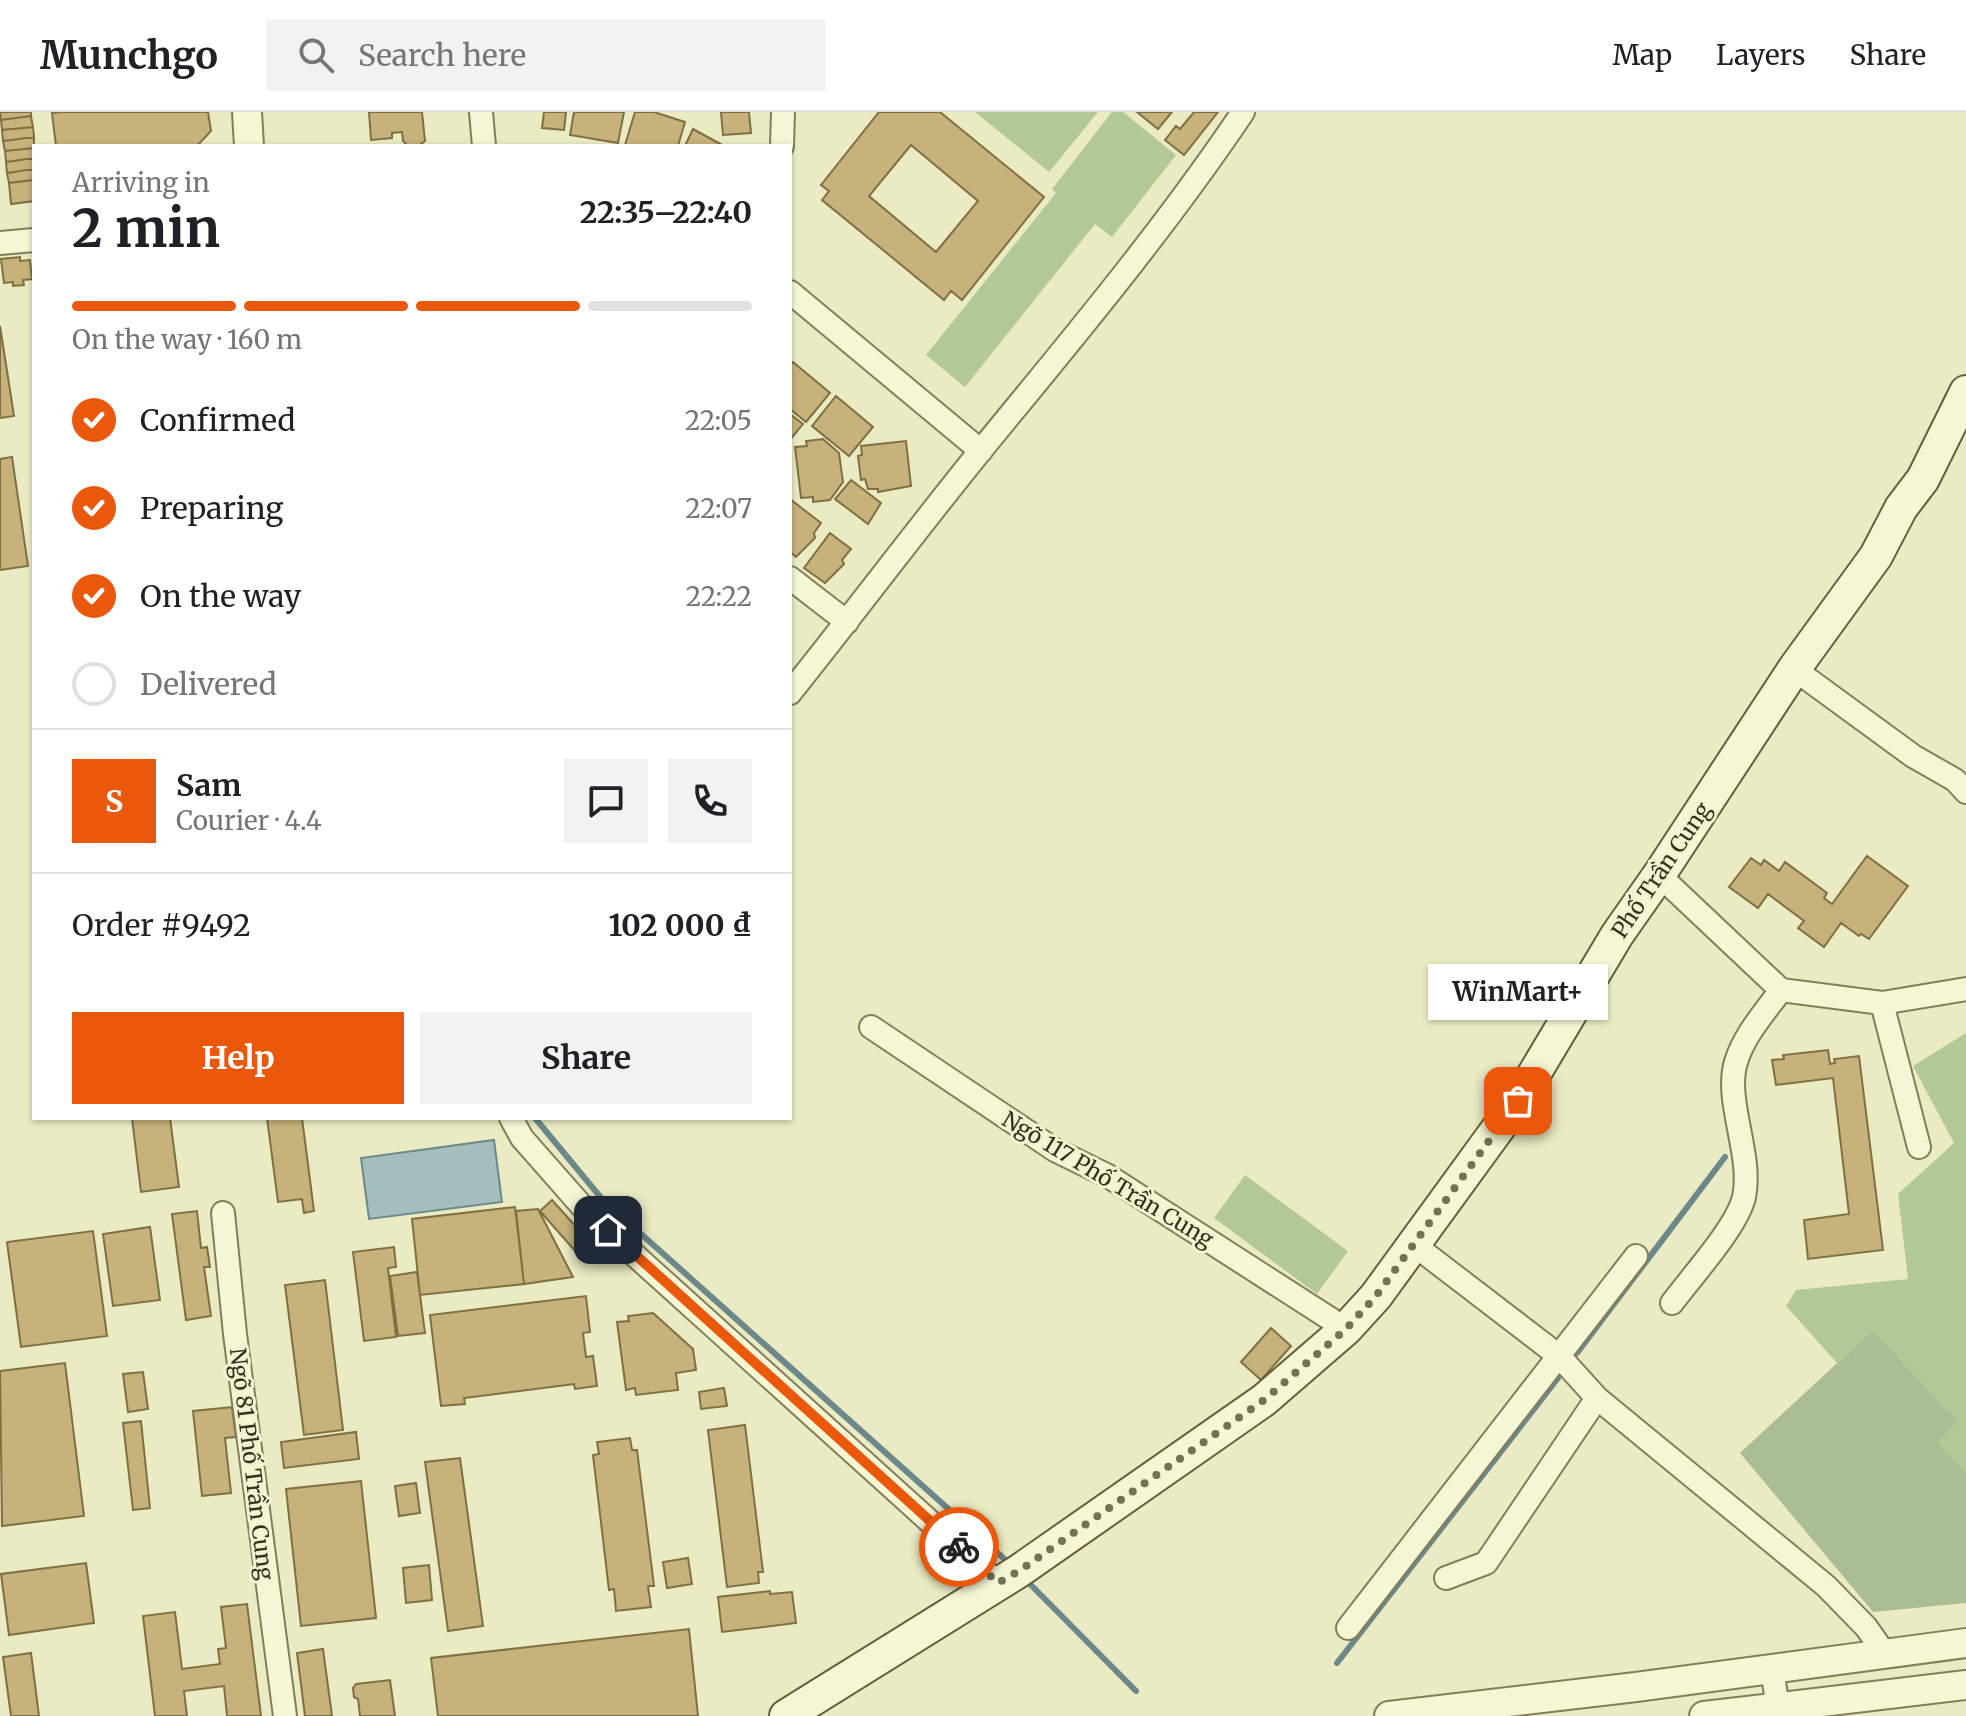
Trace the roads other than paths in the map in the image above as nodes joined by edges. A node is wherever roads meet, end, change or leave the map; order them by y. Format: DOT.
graph roads {
  1 [pos="247,112"];
  2 [pos="481,112"];
  3 [pos="783,112"];
  4 [pos="1243,112"];
  5 [pos="249,144"];
  6 [pos="484,144"];
  7 [pos="782,144"];
  8 [pos="32,240"];
  9 [pos="0,243"];
  10 [pos="792,294"];
  11 [pos="1966,392"];
  12 [pos="981,451"];
  13 [pos="792,580"];
  14 [pos="847,622"];
  15 [pos="1794,669"];
  16 [pos="792,691"];
  17 [pos="1966,792"];
  18 [pos="1659,875"];
  19 [pos="1966,989"];
  20 [pos="1781,990"];
  21 [pos="1882,1003"];
  22 [pos="871,1027"];
  23 [pos="512,1120"];
  24 [pos="1919,1147"];
  25 [pos="223,1213"];
  26 [pos="1413,1244"];
  27 [pos="1636,1256"];
  28 [pos="1672,1303"];
  29 [pos="1346,1329"];
  30 [pos="1559,1356"];
  31 [pos="1597,1398"];
  32 [pos="1007,1578"];
  33 [pos="1446,1578"];
  34 [pos="1348,1628"];
  35 [pos="1966,1643"];
  36 [pos="1878,1644"];
  37 [pos="1772,1668"];
  38 [pos="1966,1685"];
  39 [pos="1778,1712"];
  40 [pos="285,1716"];
  41 [pos="786,1716"];
  42 [pos="1389,1716"];
  43 [pos="1704,1716"];
  1 -- 5 [label="street"];
  2 -- 6 [label="street"];
  3 -- 7 [label="street"];
  4 -- 12 [label="street"];
  8 -- 9 [label="street"];
  10 -- 12 [label="street"];
  11 -- 15 [label="main road, Phố Trần Cung"];
  12 -- 14 [label="street"];
  13 -- 14 [label="street"];
  14 -- 16 [label="street"];
  15 -- 17 [label="street"];
  15 -- 18 [label="main road, Phố Trần Cung"];
  18 -- 20 [label="street"];
  18 -- 26 [label="main road, Phố Trần Cung"];
  19 -- 21 [label="street"];
  20 -- 21 [label="street"];
  20 -- 28 [label="street"];
  21 -- 24 [label="street"];
  22 -- 29 [label="street, Ngõ 117 Phố Trần Cung"];
  23 -- 32 [label="street"];
  25 -- 40 [label="street, Ngõ 81 Phố Trần Cung"];
  26 -- 29 [label="main road, Phố Trần Cung"];
  26 -- 30 [label="street"];
  27 -- 30 [label="street"];
  29 -- 32 [label="main road, Phố Trần Cung"];
  30 -- 31 [label="street"];
  30 -- 34 [label="street"];
  31 -- 33 [label="street"];
  31 -- 36 [label="street"];
  32 -- 41 [label="main road, Phố Trần Cung"];
  35 -- 37 [label="street"];
  37 -- 39 [label="street"];
  37 -- 42 [label="street"];
  38 -- 39 [label="street"];
  39 -- 43 [label="street"];
}
